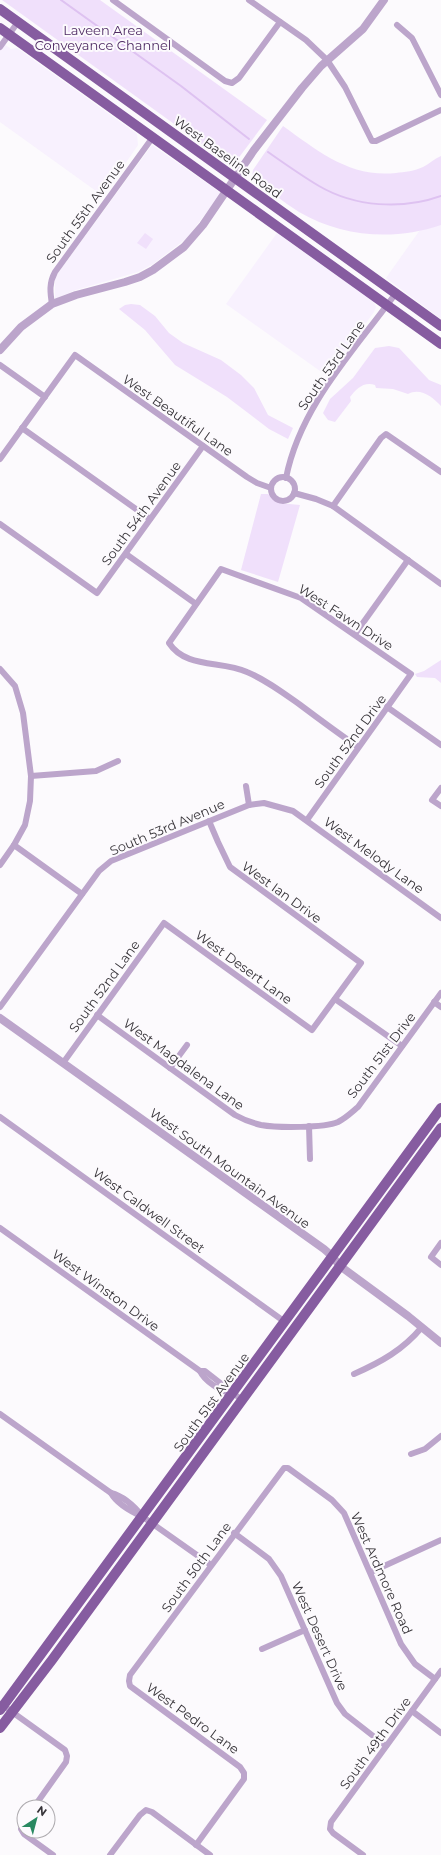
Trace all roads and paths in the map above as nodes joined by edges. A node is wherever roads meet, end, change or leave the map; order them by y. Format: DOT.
graph roads {
  1 [pos="113,0"];
  2 [pos="249,0"];
  3 [pos="384,0"];
  4 [pos="0,9"];
  5 [pos="18,22"];
  6 [pos="280,22"];
  7 [pos="397,25"];
  8 [pos="0,28"];
  9 [pos="9,34"];
  10 [pos="0,47"];
  11 [pos="327,60"];
  12 [pos="441,95"];
  13 [pos="441,110"];
  14 [pos="153,137"];
  15 [pos="235,178"];
  16 [pos="227,191"];
  17 [pos="396,293"];
  18 [pos="52,304"];
  19 [pos="387,305"];
  20 [pos="441,326"];
  21 [pos="441,344"];
  22 [pos="0,350"];
  23 [pos="0,366"];
  24 [pos="45,397"];
  25 [pos="22,428"];
  26 [pos="203,446"];
  27 [pos="0,459"];
  28 [pos="441,472"];
  29 [pos="286,478"];
  30 [pos="271,488"];
  31 [pos="294,493"];
  32 [pos="333,506"];
  33 [pos="150,520"];
  34 [pos="0,524"];
  35 [pos="126,554"];
  36 [pos="408,560"];
  37 [pos="441,584"];
  38 [pos="196,604"];
  39 [pos="355,634"];
  40 [pos="0,669"];
  41 [pos="411,674"];
  42 [pos="387,707"];
  43 [pos="441,745"];
  44 [pos="358,747"];
  45 [pos="118,761"];
  46 [pos="31,776"];
  47 [pos="246,786"];
  48 [pos="441,788"];
  49 [pos="249,805"];
  50 [pos="441,806"];
  51 [pos="293,811"];
  52 [pos="307,820"];
  53 [pos="209,821"];
  54 [pos="14,845"];
  55 [pos="0,865"];
  56 [pos="82,894"];
  57 [pos="441,918"];
  58 [pos="164,923"];
  59 [pos="441,993"];
  60 [pos="335,999"];
  61 [pos="434,1002"];
  62 [pos="0,1007"];
  63 [pos="441,1007"];
  64 [pos="97,1015"];
  65 [pos="0,1018"];
  66 [pos="187,1045"];
  67 [pos="402,1046"];
  68 [pos="62,1063"];
  69 [pos="170,1068"];
  70 [pos="441,1108"];
  71 [pos="0,1117"];
  72 [pos="309,1126"];
  73 [pos="441,1128"];
  74 [pos="310,1159"];
  75 [pos="0,1228"];
  76 [pos="441,1243"];
  77 [pos="332,1256"];
  78 [pos="441,1265"];
  79 [pos="340,1266"];
  80 [pos="285,1322"];
  81 [pos="422,1327"];
  82 [pos="441,1343"];
  83 [pos="354,1374"];
  84 [pos="232,1394"];
  85 [pos="242,1400"];
  86 [pos="0,1414"];
  87 [pos="441,1436"];
  88 [pos="411,1454"];
  89 [pos="284,1468"];
  90 [pos="143,1517"];
  91 [pos="152,1523"];
  92 [pos="234,1533"];
  93 [pos="441,1540"];
  94 [pos="211,1565"];
  95 [pos="371,1572"];
  96 [pos="305,1630"];
  97 [pos="262,1649"];
  98 [pos="441,1671"];
  99 [pos="435,1679"];
  100 [pos="129,1681"];
  101 [pos="1,1706"];
  102 [pos="412,1711"];
  103 [pos="13,1712"];
  104 [pos="0,1728"];
  105 [pos="441,1732"];
  106 [pos="386,1746"];
  107 [pos="40,1799"];
  108 [pos="31,1839"];
  109 [pos="196,1845"];
  110 [pos="53,1855"];
  111 [pos="110,1855"];
  112 [pos="210,1855"];
  113 [pos="363,1855"];
  1 -- 6 [label="street"];
  2 -- 6 [label="street"];
  3 -- 11 [label="street"];
  4 -- 5 [label="main road, West Baseline Road"];
  5 -- 9 [label="street"];
  5 -- 15 [label="main road, West Baseline Road"];
  6 -- 11 [label="street"];
  7 -- 12 [label="street"];
  8 -- 9 [label="main road"];
  9 -- 10 [label="street"];
  9 -- 14 [label="main road"];
  11 -- 13 [label="street"];
  11 -- 15 [label="street"];
  14 -- 16 [label="main road"];
  14 -- 18 [label="street, South 55th Avenue"];
  15 -- 16 [label="street"];
  15 -- 17 [label="main road, West Baseline Road"];
  16 -- 18 [label="street"];
  16 -- 19 [label="main road"];
  17 -- 19 [label="street, South 53rd Lane"];
  17 -- 20 [label="main road, West Baseline Road"];
  18 -- 22 [label="street"];
  19 -- 21 [label="main road"];
  19 -- 29 [label="street, South 53rd Lane"];
  23 -- 24 [label="street"];
  24 -- 25 [label="street"];
  24 -- 26 [label="street, West Beautiful Lane"];
  25 -- 27 [label="street"];
  25 -- 33 [label="street"];
  26 -- 30 [label="street, West Beautiful Lane"];
  26 -- 33 [label="street, South 54th Avenue"];
  28 -- 32 [label="street"];
  29 -- 30 [label="street"];
  29 -- 31 [label="street"];
  30 -- 31 [label="street"];
  31 -- 32 [label="street"];
  32 -- 36 [label="street"];
  33 -- 35 [label="street, South 54th Avenue"];
  34 -- 35 [label="street, South 54th Avenue"];
  35 -- 38 [label="street"];
  36 -- 37 [label="street"];
  36 -- 39 [label="street"];
  38 -- 39 [label="street, West Fawn Drive"];
  38 -- 44 [label="street"];
  39 -- 41 [label="street, West Fawn Drive"];
  40 -- 46 [label="street"];
  41 -- 42 [label="street, South 52nd Drive"];
  42 -- 43 [label="street"];
  42 -- 44 [label="street, South 52nd Drive"];
  44 -- 52 [label="street, South 52nd Drive"];
  45 -- 46 [label="street"];
  46 -- 54 [label="street"];
  47 -- 49 [label="street"];
  48 -- 50 [label="street"];
  49 -- 51 [label="street, South 53rd Avenue"];
  49 -- 53 [label="street, South 53rd Avenue"];
  51 -- 52 [label="street, West Melody Lane"];
  52 -- 57 [label="street, West Melody Lane"];
  53 -- 56 [label="street, South 53rd Avenue"];
  53 -- 60 [label="street, West Ian Drive"];
  54 -- 55 [label="street"];
  54 -- 56 [label="street"];
  56 -- 62 [label="street, South 53rd Avenue"];
  58 -- 60 [label="street, West Desert Lane"];
  58 -- 64 [label="street, South 52nd Lane"];
  59 -- 61 [label="street, South 51st Drive"];
  60 -- 67 [label="street"];
  61 -- 63 [label="street"];
  61 -- 67 [label="street, South 51st Drive"];
  64 -- 68 [label="street, South 52nd Lane"];
  64 -- 69 [label="street, West Magdalena Lane"];
  65 -- 68 [label="street, West South Mountain Avenue"];
  66 -- 69 [label="street"];
  67 -- 72 [label="street, South 51st Drive"];
  68 -- 77 [label="street, West South Mountain Avenue"];
  69 -- 72 [label="street, West Magdalena Lane"];
  70 -- 77 [label="main road, South 51st Avenue"];
  71 -- 80 [label="street, West Caldwell Street"];
  72 -- 74 [label="street"];
  73 -- 79 [label="main road, South 51st Avenue"];
  75 -- 84 [label="street, West Winston Drive"];
  76 -- 78 [label="street"];
  77 -- 79 [label="street, West South Mountain Avenue"];
  77 -- 80 [label="main road, South 51st Avenue"];
  79 -- 81 [label="street, West South Mountain Avenue"];
  79 -- 85 [label="main road, South 51st Avenue"];
  80 -- 84 [label="main road, South 51st Avenue"];
  81 -- 82 [label="street, West South Mountain Avenue"];
  81 -- 83 [label="street"];
  84 -- 85 [label="street, West Winston Drive"];
  84 -- 90 [label="main road, South 51st Avenue"];
  85 -- 91 [label="main road, South 51st Avenue"];
  86 -- 90 [label="street"];
  87 -- 88 [label="street"];
  89 -- 92 [label="street, South 50th Lane"];
  89 -- 95 [label="street, West Ardmore Road"];
  90 -- 91 [label="street"];
  90 -- 101 [label="main road, South 51st Avenue"];
  91 -- 94 [label="street"];
  91 -- 103 [label="main road, South 51st Avenue"];
  92 -- 94 [label="street, South 50th Lane"];
  92 -- 96 [label="street, West Desert Drive"];
  93 -- 95 [label="street"];
  94 -- 100 [label="street, South 50th Lane"];
  95 -- 99 [label="street, West Ardmore Road"];
  96 -- 97 [label="street"];
  96 -- 106 [label="street, West Desert Drive"];
  98 -- 99 [label="street, South 49th Drive"];
  99 -- 102 [label="street, South 49th Drive"];
  100 -- 109 [label="street, West Pedro Lane"];
  101 -- 103 [label="street"];
  102 -- 105 [label="street"];
  102 -- 106 [label="street, South 49th Drive"];
  103 -- 104 [label="main road, South 51st Avenue"];
  103 -- 107 [label="street"];
  106 -- 113 [label="street, South 49th Drive"];
  108 -- 110 [label="street"];
  109 -- 111 [label="street"];
  109 -- 112 [label="street"];
}
